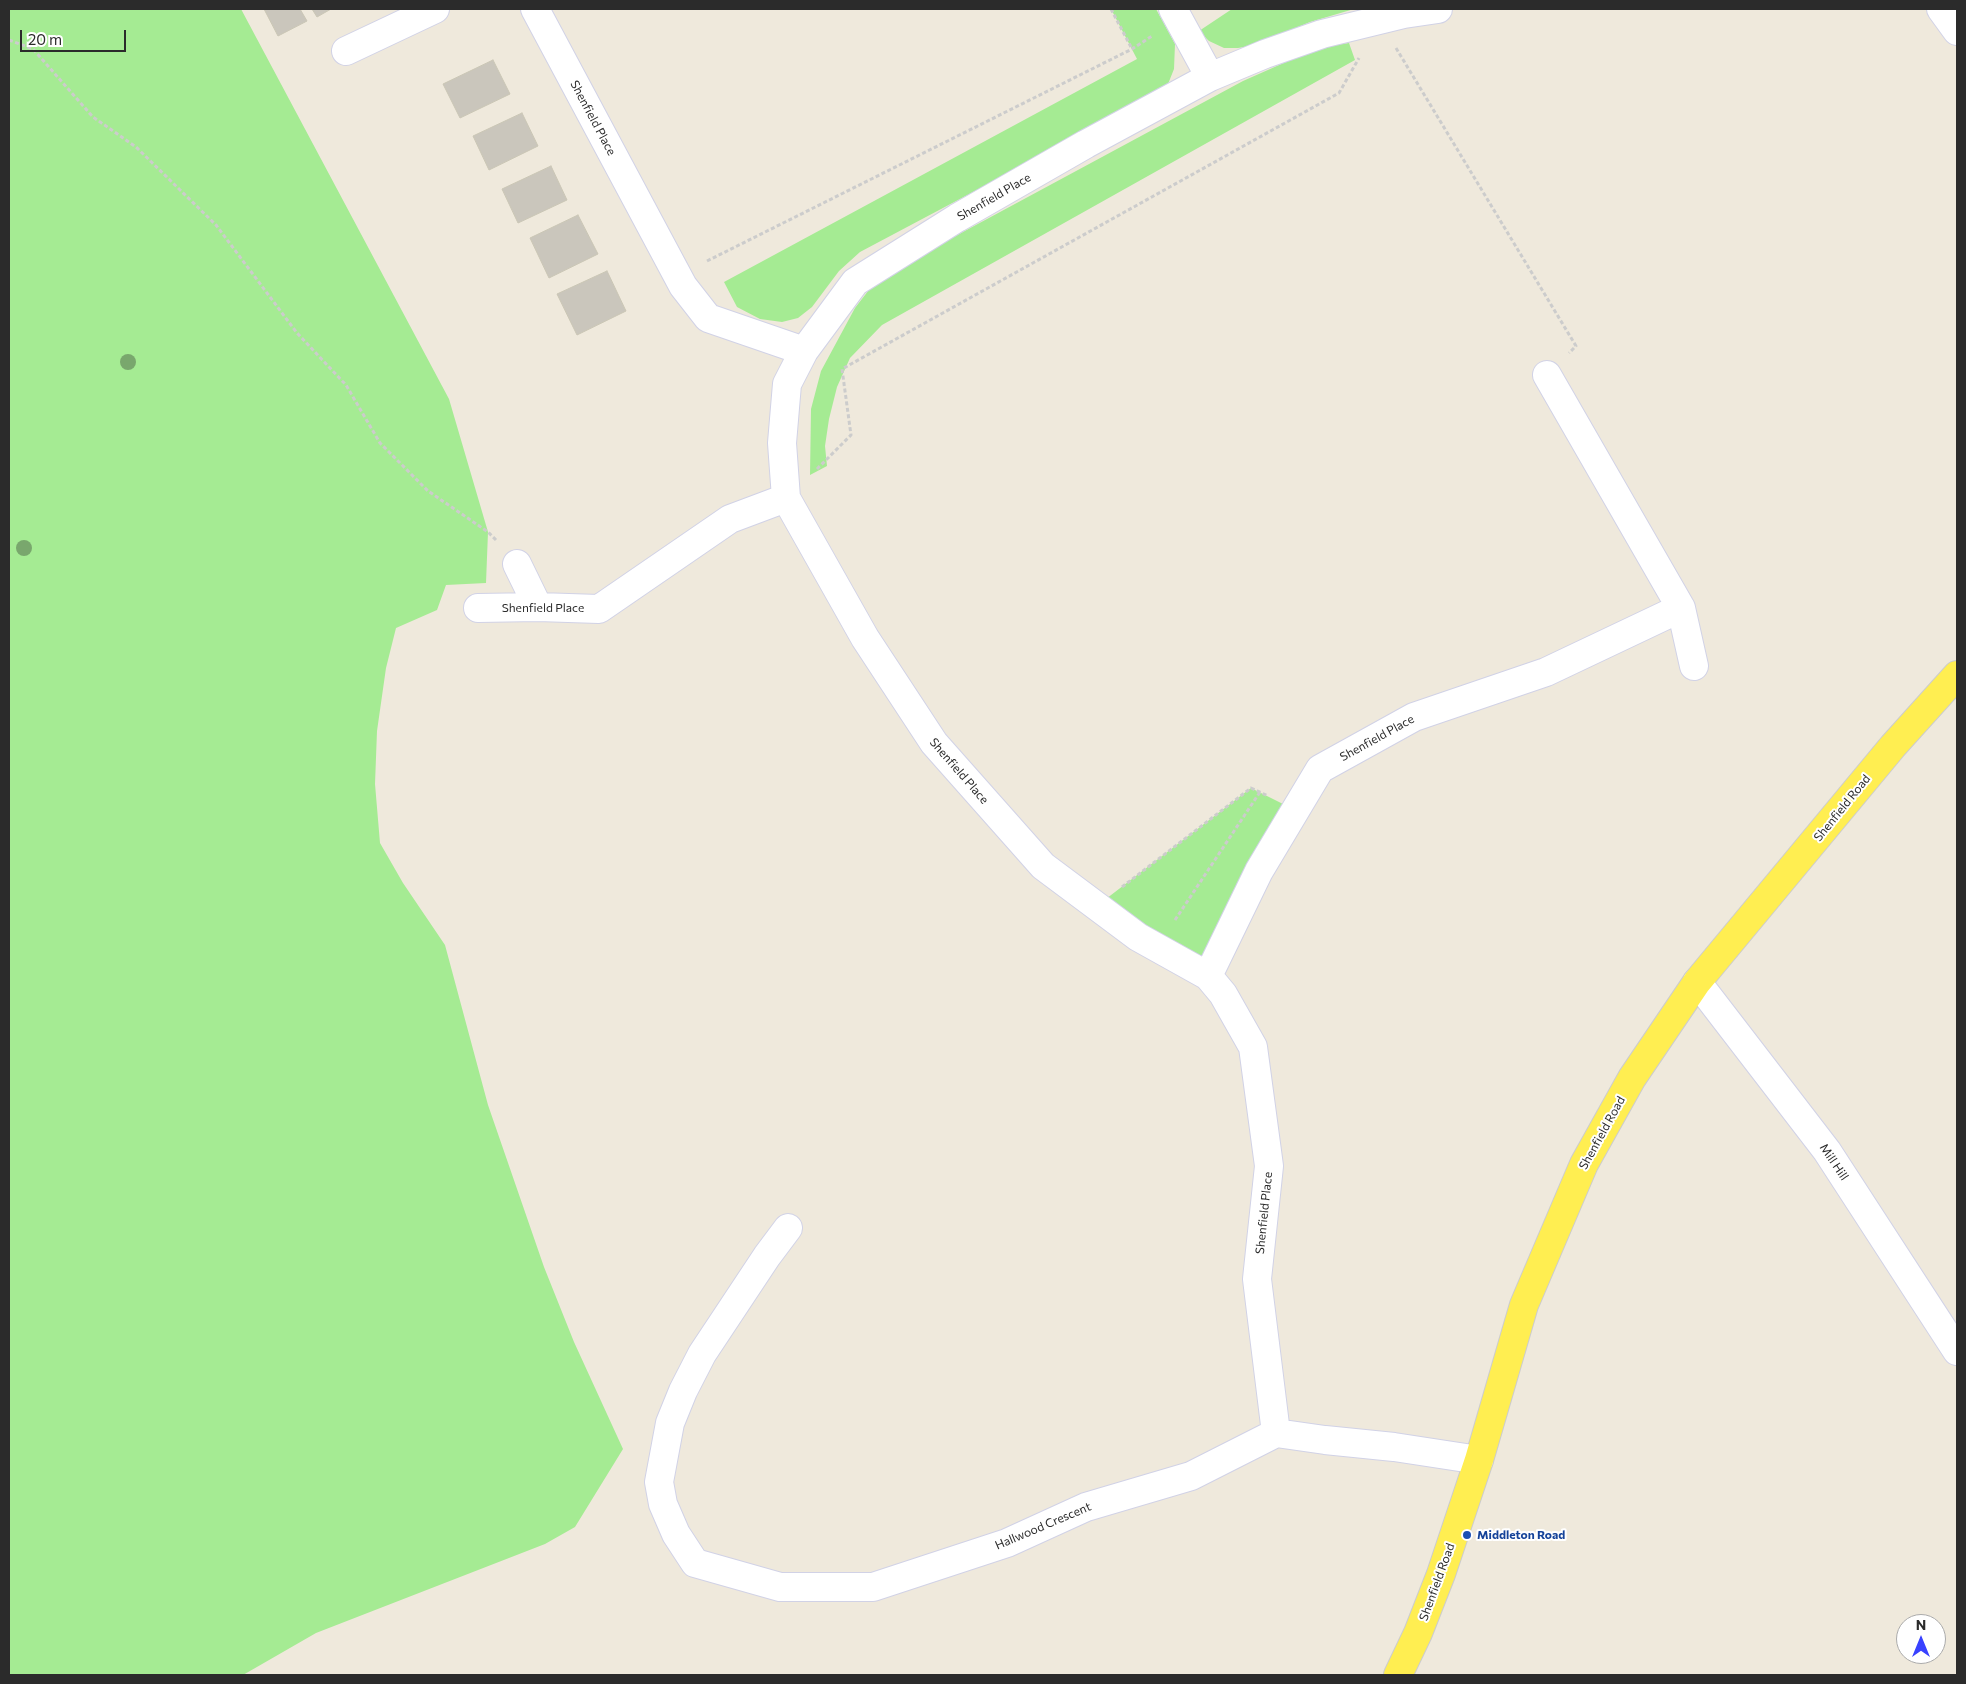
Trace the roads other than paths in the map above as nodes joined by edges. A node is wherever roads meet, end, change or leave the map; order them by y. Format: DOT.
graph roads {
  1 [pos="435,9"];
  2 [pos="535,9"];
  3 [pos="1438,9"];
  4 [pos="1941,9"];
  5 [pos="1176,14"];
  6 [pos="1957,31"];
  7 [pos="346,52"];
  8 [pos="1210,77"];
  9 [pos="804,351"];
  10 [pos="1547,375"];
  11 [pos="786,498"];
  12 [pos="517,564"];
  13 [pos="538,607"];
  14 [pos="478,608"];
  15 [pos="1681,608"];
  16 [pos="1694,666"];
  17 [pos="1957,675"];
  18 [pos="1208,976"];
  19 [pos="1697,982"];
  20 [pos="788,1228"];
  21 [pos="1957,1351"];
  22 [pos="1276,1433"];
  23 [pos="1479,1460"];
  24 [pos="1398,1675"];
  1 -- 7 [label="street"];
  2 -- 9 [label="street, Shenfield Place"];
  3 -- 8 [label="street, Shenfield Place"];
  4 -- 6 [label="street"];
  5 -- 8 [label="street"];
  8 -- 9 [label="street, Shenfield Place"];
  9 -- 11 [label="street, Shenfield Place"];
  10 -- 15 [label="street"];
  11 -- 13 [label="street, Shenfield Place"];
  11 -- 18 [label="street, Shenfield Place"];
  12 -- 13 [label="street"];
  13 -- 14 [label="street, Shenfield Place"];
  15 -- 16 [label="street"];
  15 -- 18 [label="street, Shenfield Place"];
  17 -- 19 [label="main road, Shenfield Road"];
  18 -- 22 [label="street, Shenfield Place"];
  19 -- 21 [label="street, Mill Hill"];
  19 -- 23 [label="main road, Shenfield Road"];
  20 -- 22 [label="street, Hallwood Crescent"];
  22 -- 23 [label="street"];
  23 -- 24 [label="main road, Shenfield Road"];
}
